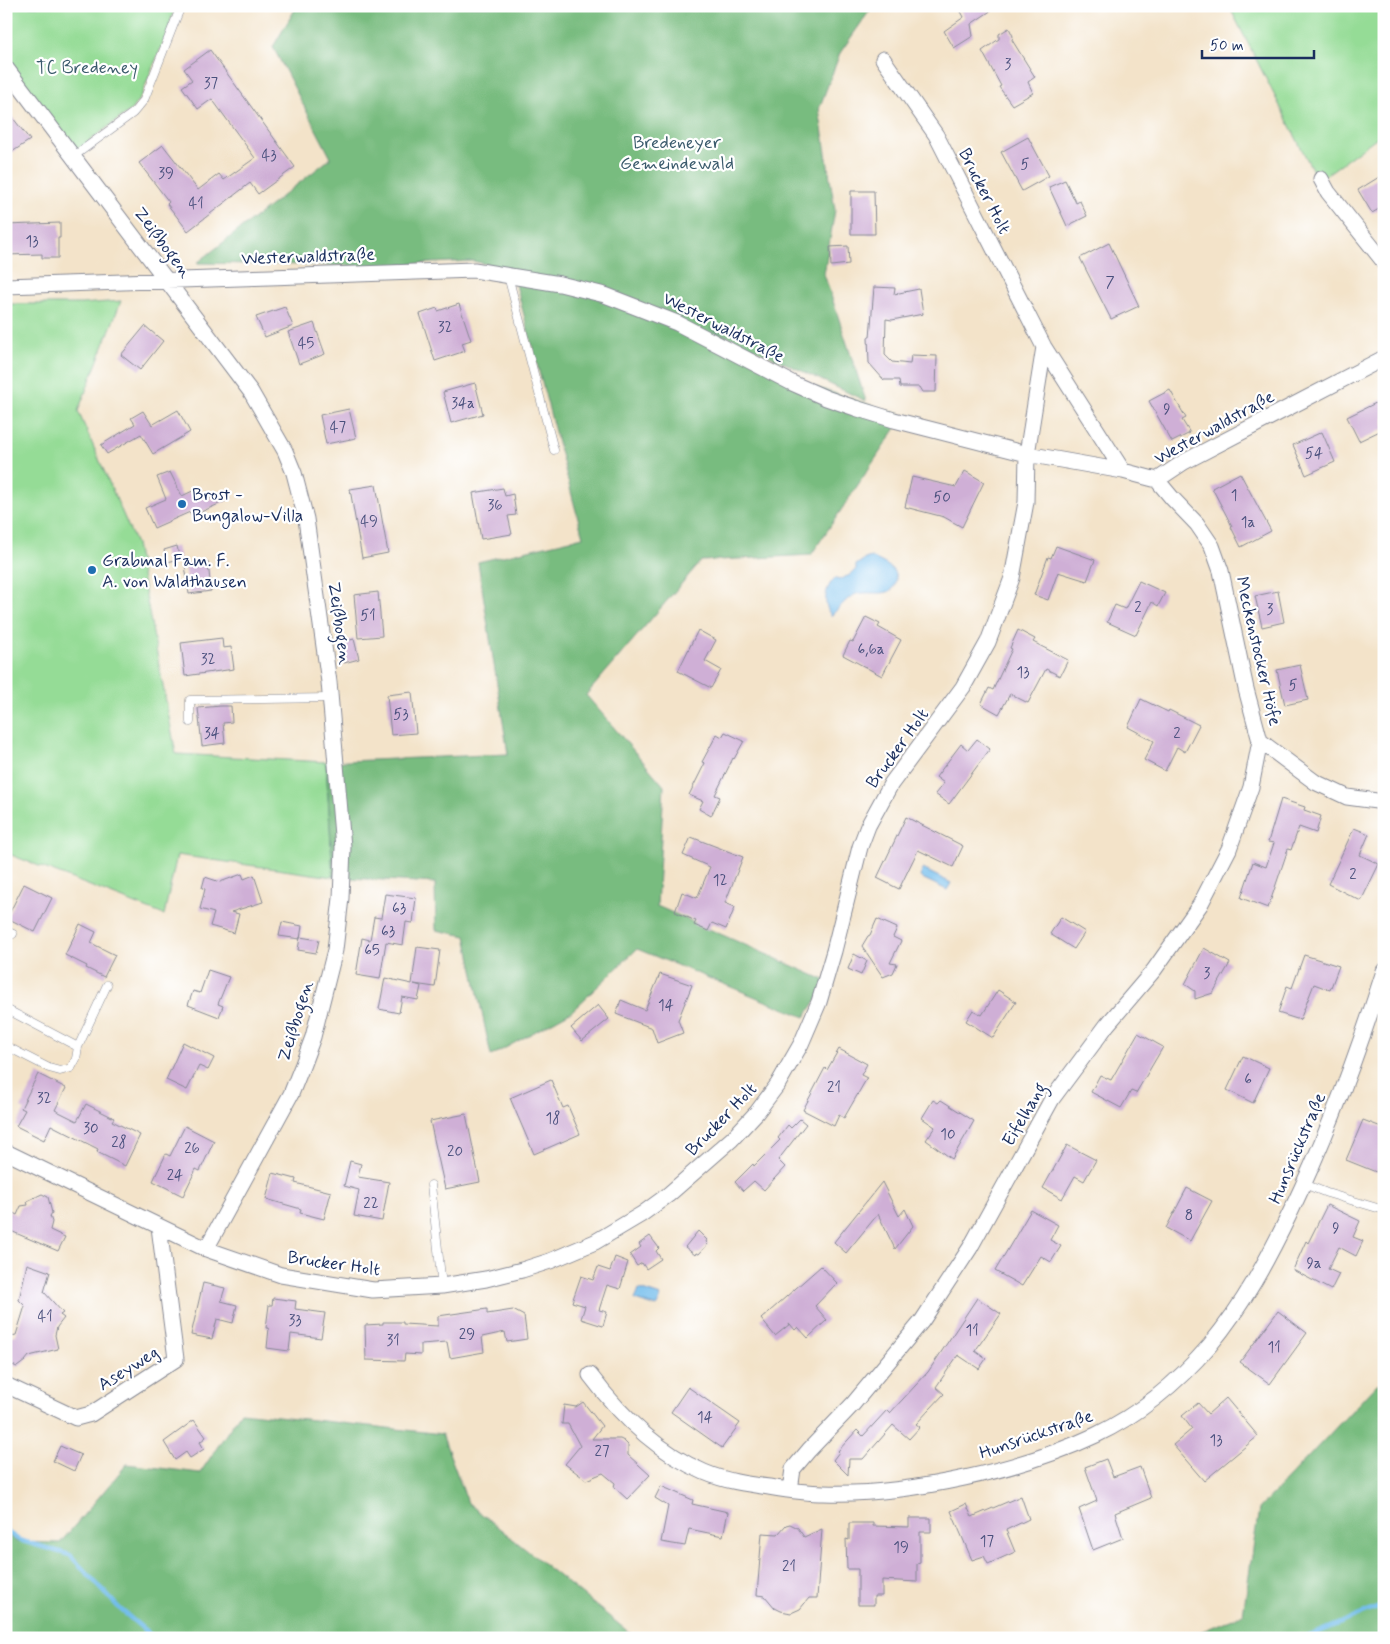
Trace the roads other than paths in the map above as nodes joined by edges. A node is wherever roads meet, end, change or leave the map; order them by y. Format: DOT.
graph roads {
  1 [pos="180,6"];
  2 [pos="883,59"];
  3 [pos="6,68"];
  4 [pos="74,156"];
  5 [pos="1321,179"];
  6 [pos="1384,262"];
  7 [pos="508,275"];
  8 [pos="168,280"];
  9 [pos="6,286"];
  10 [pos="1044,347"];
  11 [pos="1384,358"];
  12 [pos="554,450"];
  13 [pos="1026,454"];
  14 [pos="1124,471"];
  15 [pos="1157,480"];
  16 [pos="330,698"];
  17 [pos="190,722"];
  18 [pos="1260,741"];
  19 [pos="1384,802"];
  20 [pos="1384,971"];
  21 [pos="107,985"];
  22 [pos="6,1009"];
  23 [pos="6,1046"];
  24 [pos="78,1048"];
  25 [pos="6,1152"];
  26 [pos="1304,1184"];
  27 [pos="431,1185"];
  28 [pos="1384,1210"];
  29 [pos="159,1227"];
  30 [pos="206,1249"];
  31 [pos="442,1286"];
  32 [pos="590,1375"];
  33 [pos="6,1385"];
  34 [pos="790,1490"];
  1 -- 4 [label="lane"];
  2 -- 10 [label="street, Brucker Holt"];
  3 -- 4 [label="street, Zeißbogen"];
  4 -- 8 [label="street, Zeißbogen"];
  5 -- 6 [label="street"];
  7 -- 8 [label="street, Westerwaldstraße"];
  7 -- 12 [label="lane"];
  7 -- 13 [label="street, Westerwaldstraße"];
  8 -- 9 [label="street, Westerwaldstraße"];
  8 -- 16 [label="street, Zeißbogen"];
  10 -- 13 [label="street, Brucker Holt"];
  10 -- 14 [label="street, Brucker Holt"];
  11 -- 15 [label="street, Westerwaldstraße"];
  13 -- 14 [label="street, Westerwaldstraße"];
  13 -- 31 [label="street, Brucker Holt"];
  14 -- 15 [label="street, Westerwaldstraße"];
  15 -- 18 [label="street, Meckenstocker Höfe"];
  16 -- 17 [label="lane"];
  16 -- 30 [label="street, Zeißbogen"];
  18 -- 19 [label="street, Meckenstocker Höfe"];
  18 -- 34 [label="street, Eifelhang"];
  20 -- 26 [label="street, Hunsrückstraße"];
  21 -- 24 [label="lane"];
  22 -- 24 [label="lane"];
  23 -- 24 [label="lane"];
  25 -- 29 [label="street, Brucker Holt"];
  26 -- 28 [label="lane"];
  26 -- 34 [label="street, Hunsrückstraße"];
  27 -- 31 [label="lane"];
  29 -- 30 [label="street, Brucker Holt"];
  29 -- 33 [label="street, Aseyweg"];
  30 -- 31 [label="street, Brucker Holt"];
  32 -- 34 [label="street, Hunsrückstraße"];
}
